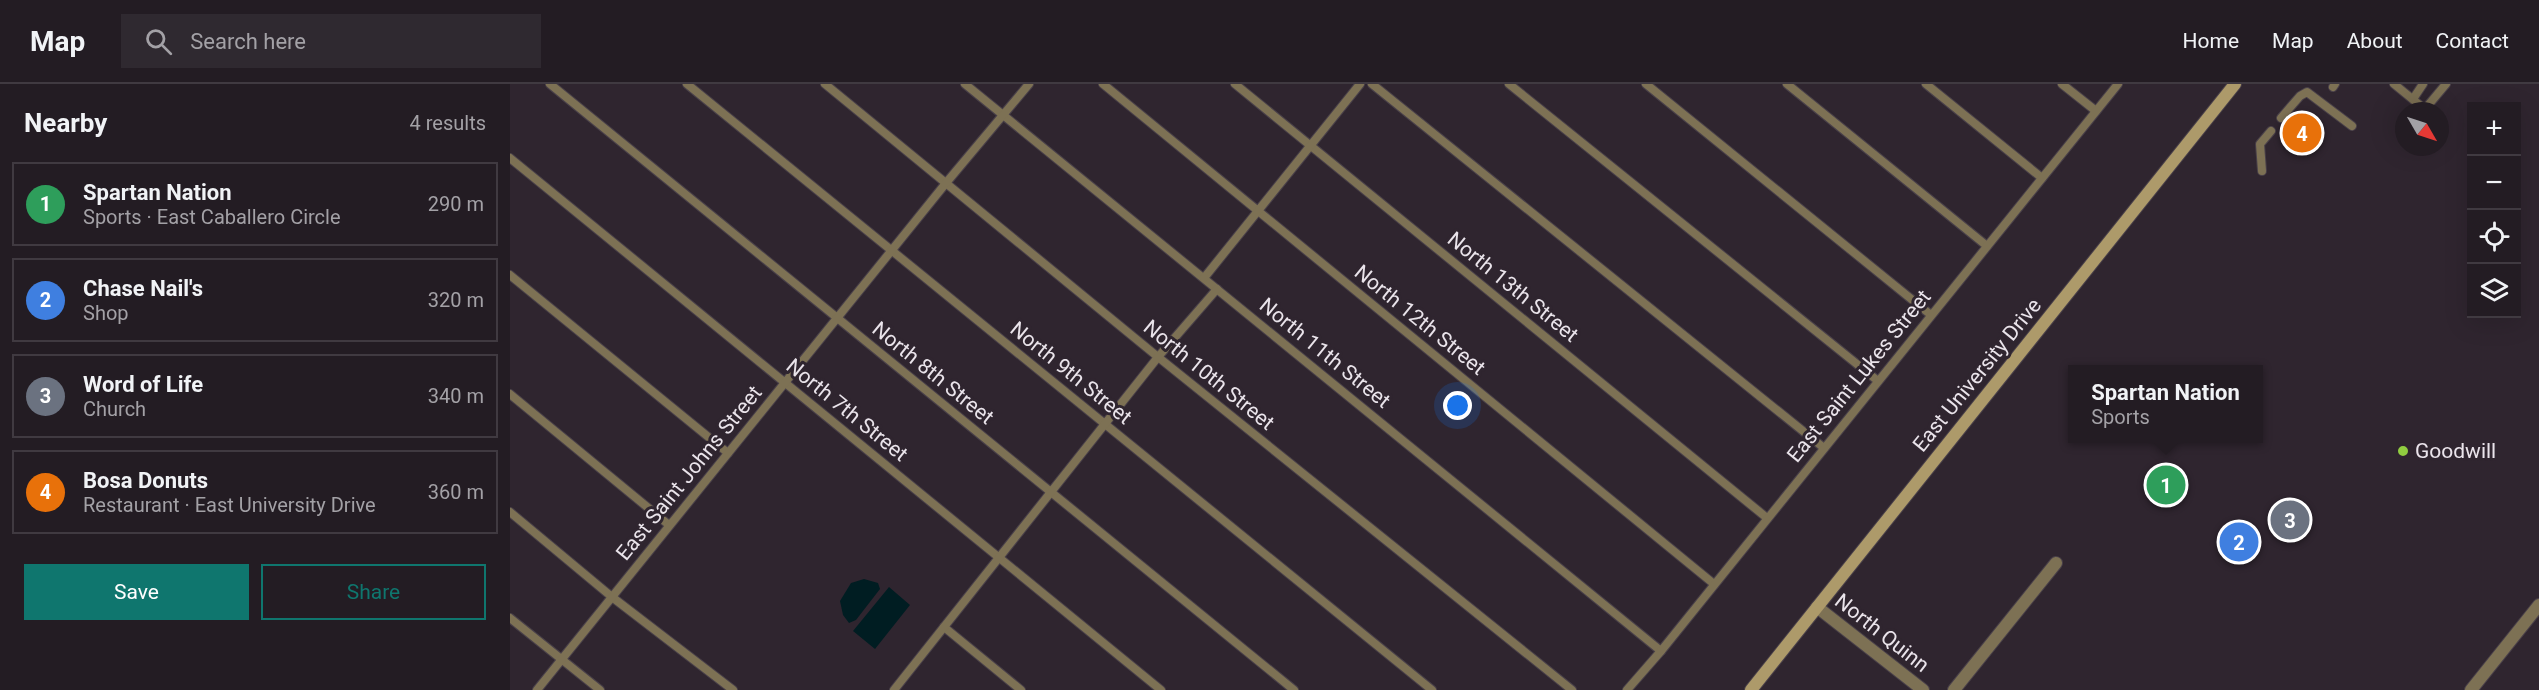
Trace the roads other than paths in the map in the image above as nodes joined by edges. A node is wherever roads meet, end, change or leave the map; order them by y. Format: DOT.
graph roads {
  1 [pos="550,84"];
  2 [pos="687,84"];
  3 [pos="825,84"];
  4 [pos="965,84"];
  5 [pos="1029,84"];
  6 [pos="1103,84"];
  7 [pos="1235,84"];
  8 [pos="1360,84"];
  9 [pos="1372,84"];
  10 [pos="1509,84"];
  11 [pos="1646,84"];
  12 [pos="1787,84"];
  13 [pos="1926,84"];
  14 [pos="2062,84"];
  15 [pos="2118,84"];
  16 [pos="2235,84"];
  17 [pos="2394,84"];
  18 [pos="2423,84"];
  19 [pos="2446,84"];
  20 [pos="2412,99"];
  21 [pos="2416,102"];
  22 [pos="2432,102"];
  23 [pos="2096,111"];
  24 [pos="1004,115"];
  25 [pos="2281,118"];
  26 [pos="2352,126"];
  27 [pos="2271,131"];
  28 [pos="1311,145"];
  29 [pos="510,158"];
  30 [pos="2262,171"];
  31 [pos="2042,178"];
  32 [pos="946,183"];
  33 [pos="1258,211"];
  34 [pos="1987,246"];
  35 [pos="891,250"];
  36 [pos="510,275"];
  37 [pos="1204,278"];
  38 [pos="1217,289"];
  39 [pos="1931,315"];
  40 [pos="837,318"];
  41 [pos="1158,357"];
  42 [pos="1878,381"];
  43 [pos="784,383"];
  44 [pos="510,394"];
  45 [pos="1105,424"];
  46 [pos="1824,448"];
  47 [pos="728,453"];
  48 [pos="1051,492"];
  49 [pos="510,512"];
  50 [pos="1767,518"];
  51 [pos="669,525"];
  52 [pos="999,558"];
  53 [pos="2055,563"];
  54 [pos="1714,584"];
  55 [pos="612,597"];
  56 [pos="2539,605"];
  57 [pos="1817,607"];
  58 [pos="510,618"];
  59 [pos="944,627"];
  60 [pos="1661,651"];
  61 [pos="561,659"];
  62 [pos="537,690"];
  63 [pos="600,690"];
  64 [pos="733,690"];
  65 [pos="894,690"];
  66 [pos="1021,690"];
  67 [pos="1161,690"];
  68 [pos="1294,690"];
  69 [pos="1432,690"];
  70 [pos="1572,690"];
  71 [pos="1627,690"];
  72 [pos="1751,690"];
  73 [pos="1923,690"];
  74 [pos="1954,690"];
  75 [pos="2472,690"];
  1 -- 40 [label="lane, North 8th Street"];
  2 -- 35 [label="lane, North 9th Street"];
  3 -- 32 [label="lane, North 10th Street"];
  4 -- 24 [label="lane, North 11th Street"];
  5 -- 24 [label="lane, East Saint Johns Street"];
  6 -- 33 [label="lane, North 12th Street"];
  7 -- 28 [label="lane, North 13th Street"];
  8 -- 28 [label="lane"];
  9 -- 46 [label="lane"];
  10 -- 42 [label="lane"];
  11 -- 39 [label="lane"];
  12 -- 34 [label="lane"];
  13 -- 31 [label="lane"];
  14 -- 23 [label="lane"];
  15 -- 23 [label="lane, East Saint Lukes Street"];
  16 -- 57 [label="main road, East University Drive"];
  17 -- 20 [label="lane"];
  18 -- 20 [label="lane"];
  19 -- 22 [label="lane"];
  20 -- 21 [label="lane"];
  23 -- 31 [label="lane, East Saint Lukes Street"];
  24 -- 32 [label="lane, East Saint Johns Street"];
  24 -- 37 [label="lane, North 11th Street"];
  25 -- 26 [label="lane"];
  27 -- 30 [label="lane"];
  28 -- 33 [label="lane"];
  28 -- 50 [label="lane, North 13th Street"];
  29 -- 43 [label="lane, North 7th Street"];
  31 -- 34 [label="lane, East Saint Lukes Street"];
  32 -- 35 [label="lane, East Saint Johns Street"];
  32 -- 41 [label="lane, North 10th Street"];
  33 -- 37 [label="lane"];
  33 -- 54 [label="lane, North 12th Street"];
  34 -- 39 [label="lane, East Saint Lukes Street"];
  35 -- 40 [label="lane, East Saint Johns Street"];
  35 -- 45 [label="lane, North 9th Street"];
  36 -- 47 [label="lane"];
  37 -- 38 [label="lane, North 11th Street"];
  38 -- 41 [label="lane"];
  38 -- 60 [label="lane, North 11th Street"];
  39 -- 42 [label="lane, East Saint Lukes Street"];
  40 -- 43 [label="lane, East Saint Johns Street"];
  40 -- 48 [label="lane, North 8th Street"];
  41 -- 45 [label="lane"];
  41 -- 70 [label="lane, North 10th Street"];
  42 -- 46 [label="lane, East Saint Lukes Street"];
  43 -- 47 [label="lane, East Saint Johns Street"];
  43 -- 52 [label="lane, North 7th Street"];
  44 -- 51 [label="lane"];
  45 -- 48 [label="lane"];
  45 -- 69 [label="lane, North 9th Street"];
  46 -- 50 [label="lane, East Saint Lukes Street"];
  47 -- 51 [label="lane, East Saint Johns Street"];
  48 -- 52 [label="lane"];
  48 -- 68 [label="lane, North 8th Street"];
  49 -- 55 [label="lane"];
  50 -- 54 [label="lane, East Saint Lukes Street"];
  51 -- 55 [label="lane, East Saint Johns Street"];
  52 -- 59 [label="lane"];
  52 -- 67 [label="lane, North 7th Street"];
  53 -- 74 [label="street"];
  54 -- 60 [label="lane, East Saint Lukes Street"];
  55 -- 61 [label="lane, East Saint Johns Street"];
  55 -- 64 [label="lane"];
  56 -- 75 [label="street"];
  57 -- 72 [label="main road, East University Drive"];
  57 -- 73 [label="street, North Quinn"];
  58 -- 61 [label="lane"];
  59 -- 65 [label="lane"];
  59 -- 66 [label="lane"];
  60 -- 71 [label="lane, East Saint Lukes Street"];
  61 -- 62 [label="lane, East Saint Johns Street"];
  61 -- 63 [label="lane"];
}
